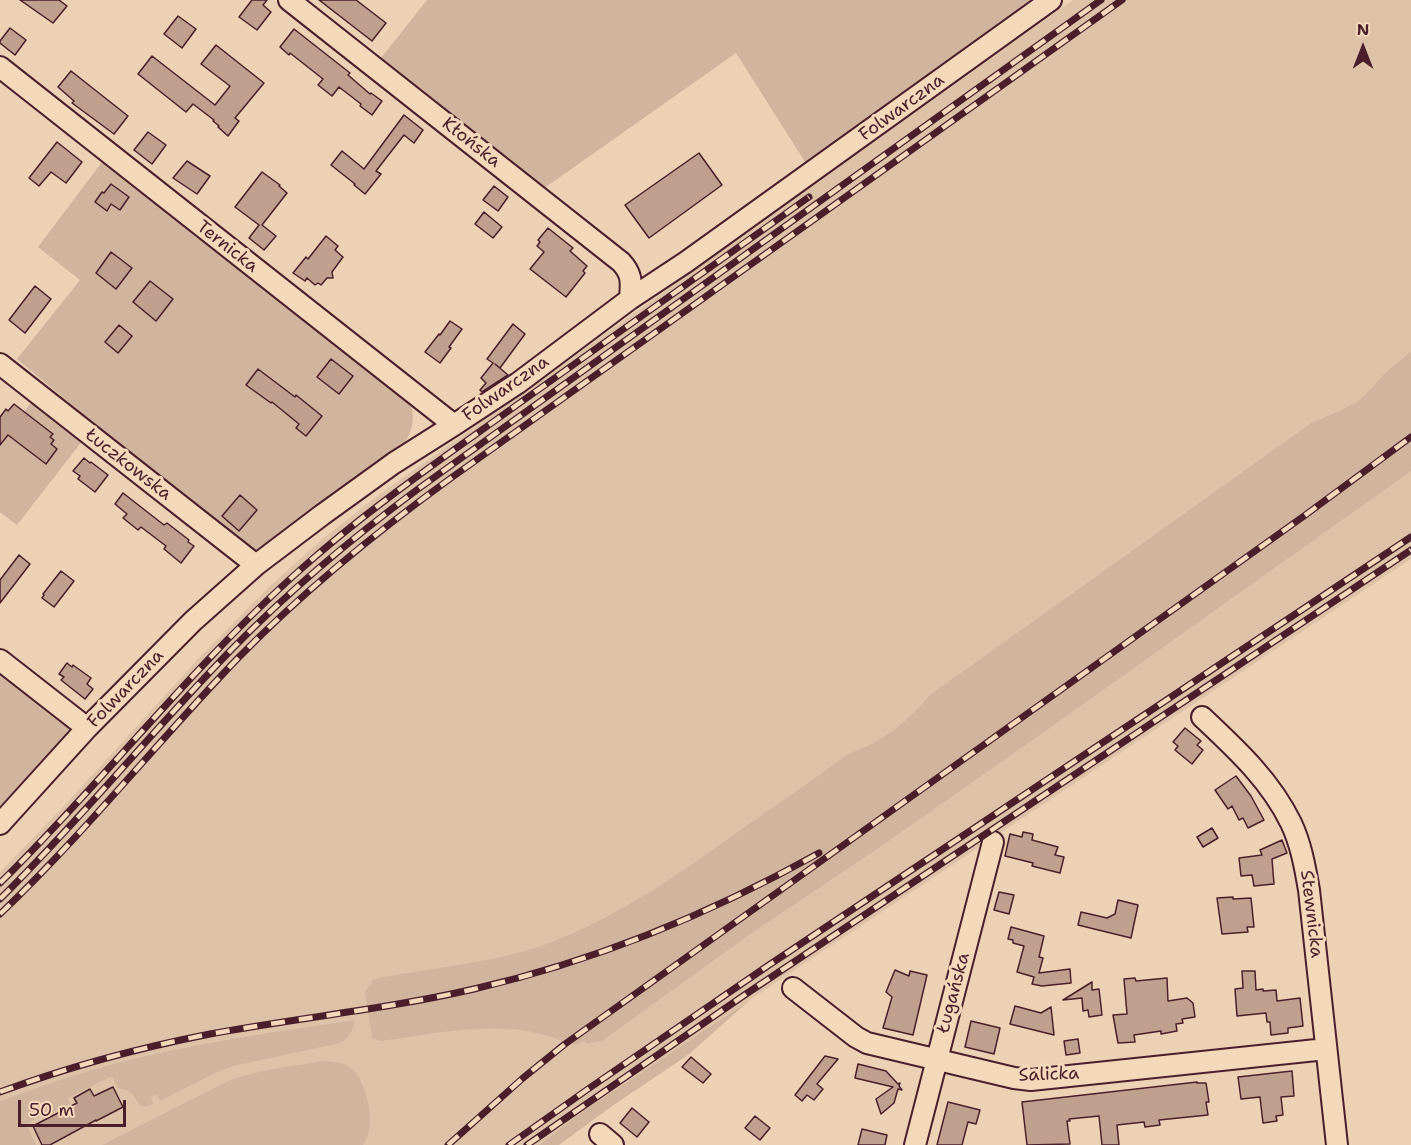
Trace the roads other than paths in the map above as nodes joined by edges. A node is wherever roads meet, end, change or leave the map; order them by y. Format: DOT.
graph roads {
  1 [pos="289,0"];
  2 [pos="1052,0"];
  3 [pos="0,68"];
  4 [pos="630,299"];
  5 [pos="0,364"];
  6 [pos="454,425"];
  7 [pos="256,565"];
  8 [pos="0,660"];
  9 [pos="1202,717"];
  10 [pos="87,729"];
  11 [pos="0,824"];
  12 [pos="993,842"];
  13 [pos="793,988"];
  14 [pos="1326,1048"];
  15 [pos="936,1059"];
  16 [pos="915,1145"];
  17 [pos="1337,1145"];
  1 -- 4 [label="street, Kłońska"];
  2 -- 4 [label="street, Folwarczna"];
  3 -- 6 [label="street, Ternicka"];
  4 -- 6 [label="street, Folwarczna"];
  5 -- 7 [label="street, Łuczkowska"];
  6 -- 7 [label="street, Folwarczna"];
  7 -- 10 [label="street, Folwarczna"];
  8 -- 10 [label="street"];
  9 -- 14 [label="street, Stewnicka"];
  10 -- 11 [label="street, Folwarczna"];
  12 -- 15 [label="street, Ługańska"];
  13 -- 15 [label="street, Salicka"];
  14 -- 15 [label="street, Salicka"];
  14 -- 17 [label="street, Stewnicka"];
  15 -- 16 [label="street, Ługańska"];
}
